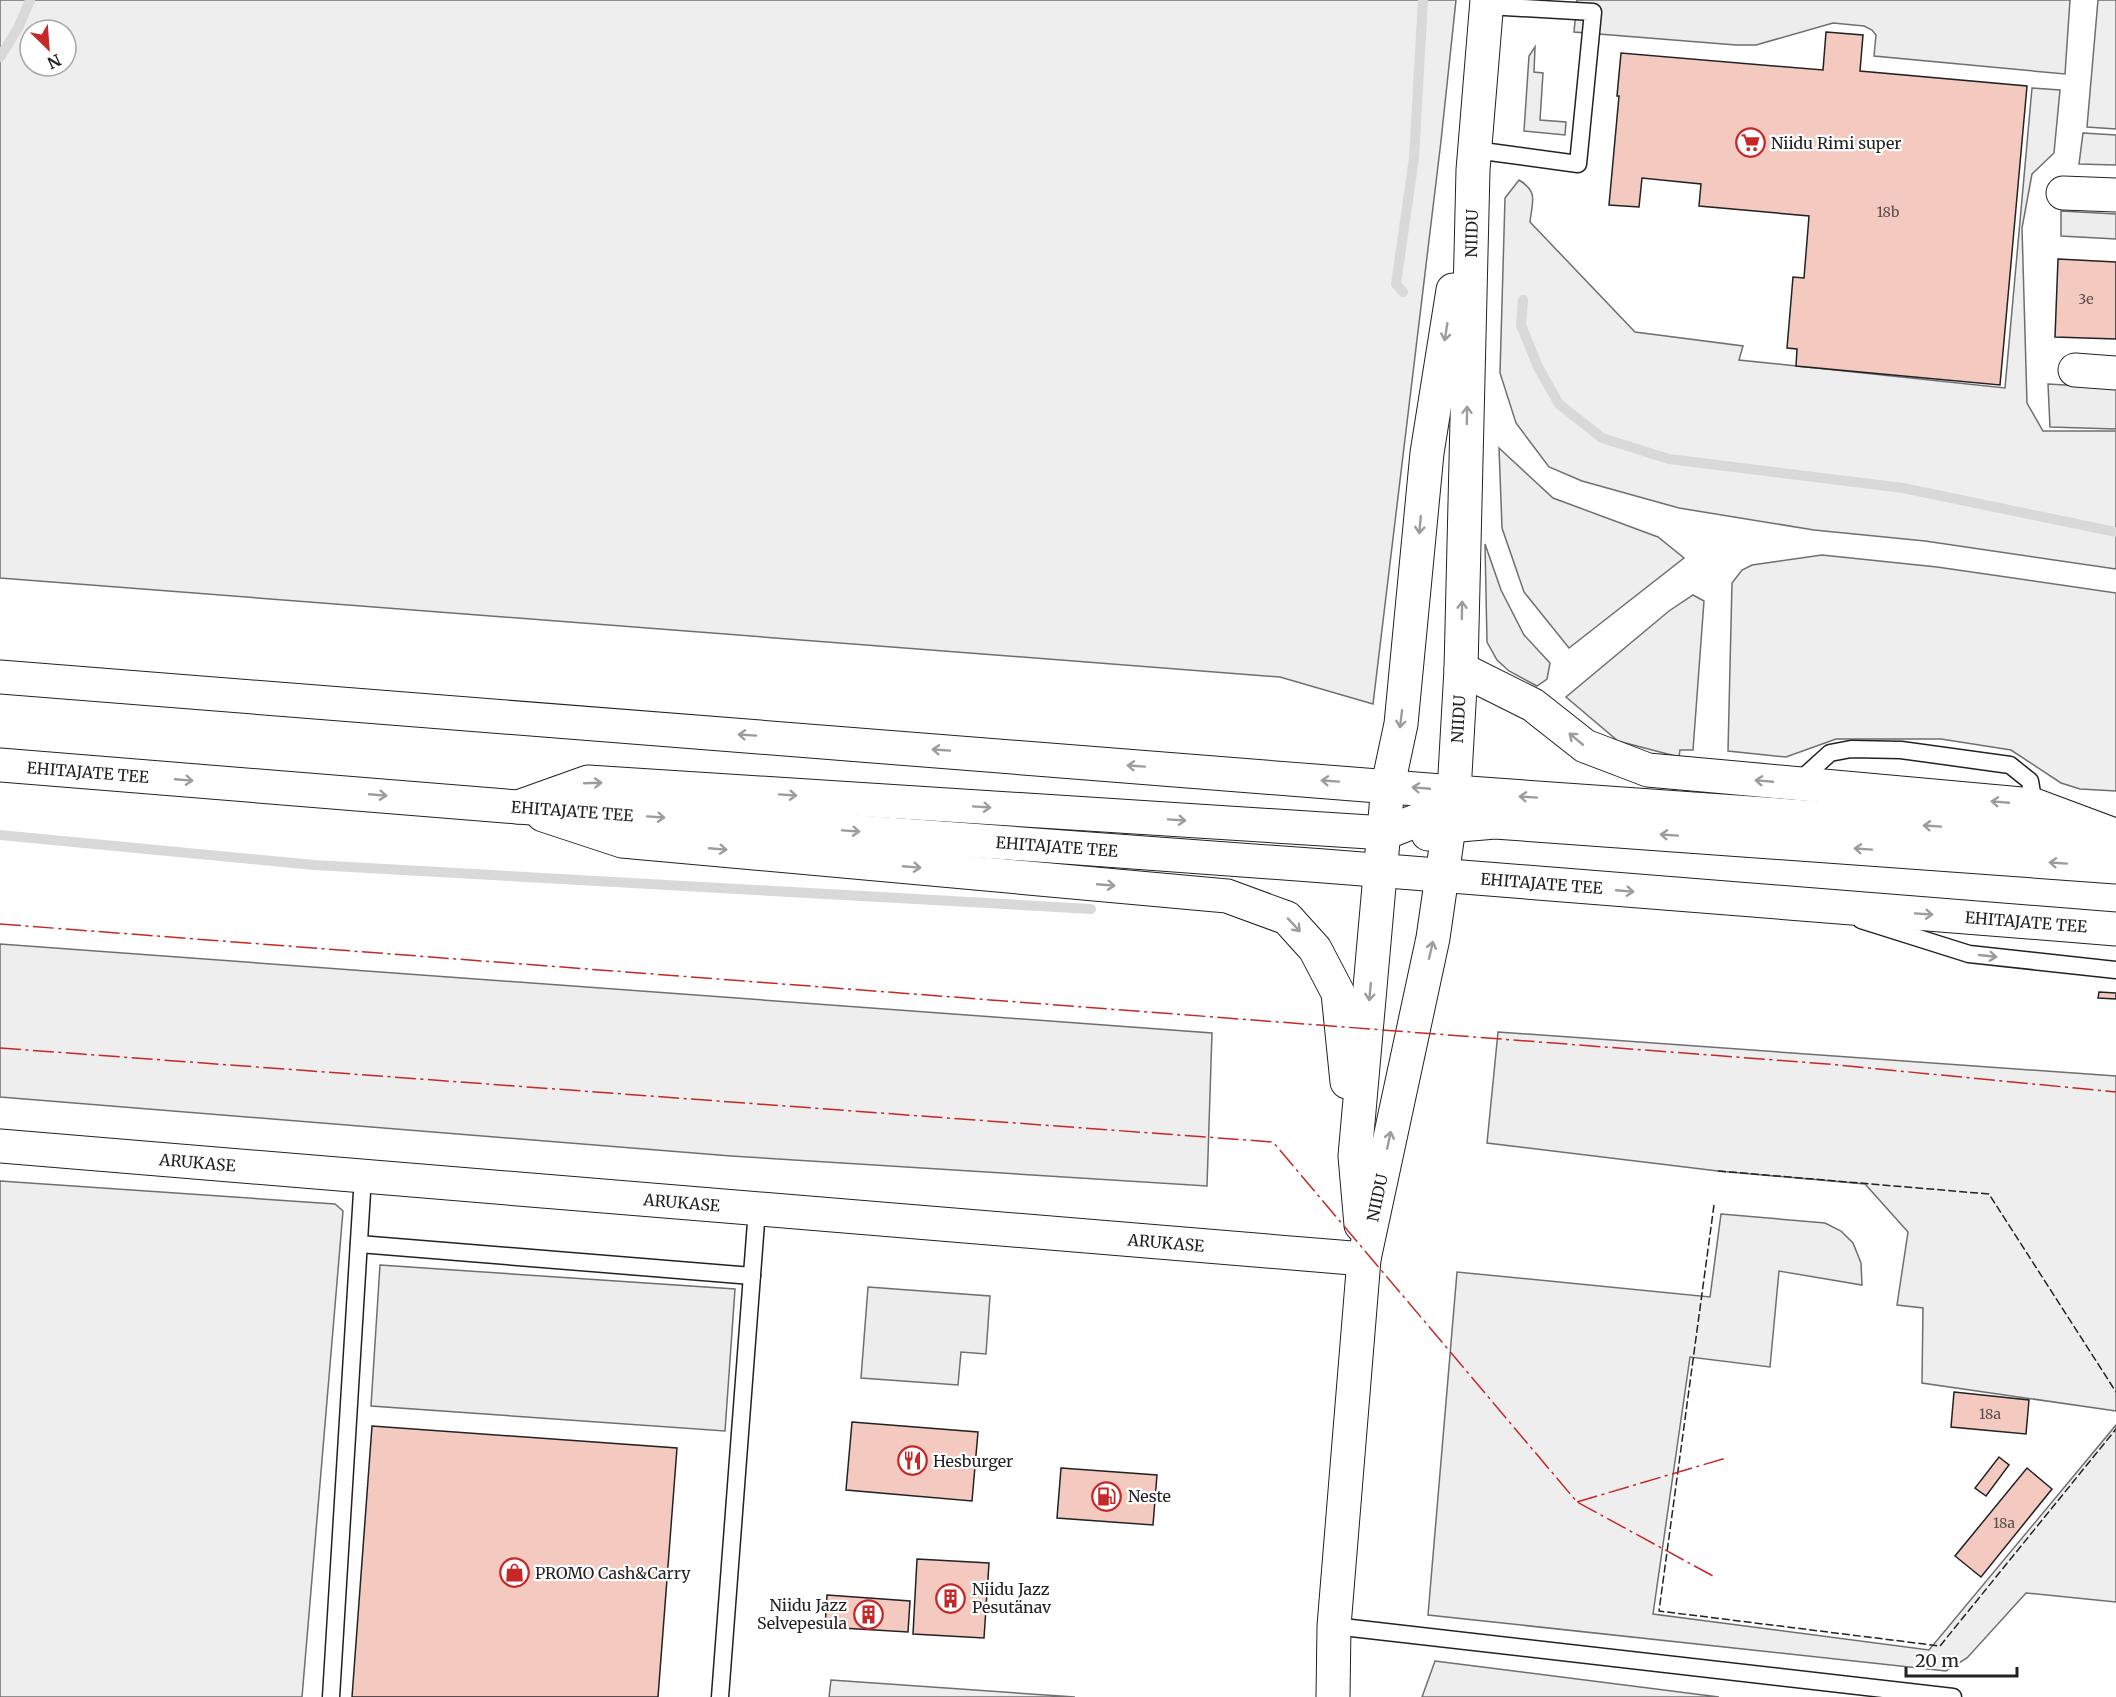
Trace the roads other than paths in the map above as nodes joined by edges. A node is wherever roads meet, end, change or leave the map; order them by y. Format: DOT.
graph roads {
  1 [pos="1487,3"];
  2 [pos="1474,160"];
  3 [pos="2063,193"];
  4 [pos="2116,195"];
  5 [pos="2075,370"];
  6 [pos="2116,373"];
  7 [pos="1461,669"];
  8 [pos="0,677"];
  9 [pos="0,765"];
  10 [pos="1797,784"];
  11 [pos="1389,785"];
  12 [pos="2034,806"];
  13 [pos="518,807"];
  14 [pos="1451,808"];
  15 [pos="2116,837"];
  16 [pos="1384,852"];
  17 [pos="2116,867"];
  18 [pos="1441,876"];
  19 [pos="1811,905"];
  20 [pos="2116,929"];
  21 [pos="2116,970"];
  22 [pos="0,1146"];
  23 [pos="1354,1156"];
  24 [pos="363,1176"];
  25 [pos="757,1209"];
  26 [pos="359,1244"];
  27 [pos="1364,1259"];
  28 [pos="752,1276"];
  29 [pos="1334,1626"];
  30 [pos="331,1697"];
  31 [pos="720,1697"];
  32 [pos="1333,1697"];
  33 [pos="1953,1697"];
  1 -- 2 [label="main road, NIIDU"];
  1 -- 2 [label="lane"];
  7 -- 2 [label="main road, NIIDU, one-way"];
  2 -- 11 [label="main road, NIIDU, one-way"];
  3 -- 4 [label="main road"];
  5 -- 6 [label="main road"];
  10 -- 7 [label="main road, one-way"];
  7 -- 14 [label="main road, NIIDU"];
  11 -- 8 [label="main road, one-way"];
  9 -- 13 [label="main road, EHITAJATE TEE, one-way"];
  12 -- 10 [label="main road, one-way"];
  10 -- 12 [label="lane"];
  14 -- 11 [label="main road, one-way"];
  11 -- 16 [label="main road, NIIDU"];
  12 -- 15 [label="main road"];
  13 -- 16 [label="main road, EHITAJATE TEE, one-way"];
  13 -- 23 [label="main road, one-way"];
  15 -- 14 [label="main road, one-way"];
  14 -- 16 [label="main road"];
  17 -- 14 [label="main road, one-way"];
  14 -- 18 [label="main road, NIIDU"];
  16 -- 18 [label="main road, EHITAJATE TEE"];
  16 -- 23 [label="main road, NIIDU, one-way"];
  18 -- 19 [label="main road, EHITAJATE TEE, one-way"];
  27 -- 18 [label="main road, NIIDU, one-way"];
  19 -- 20 [label="main road, EHITAJATE TEE, one-way"];
  19 -- 21 [label="lane, one-way"];
  22 -- 24 [label="main road, ARUKASE"];
  23 -- 27 [label="main road, NIIDU"];
  24 -- 25 [label="main road, ARUKASE"];
  24 -- 26 [label="lane"];
  25 -- 27 [label="main road, ARUKASE"];
  25 -- 28 [label="lane"];
  26 -- 28 [label="lane"];
  26 -- 30 [label="lane"];
  27 -- 29 [label="main road, NIIDU"];
  28 -- 31 [label="lane"];
  29 -- 32 [label="main road, NIIDU"];
  29 -- 33 [label="lane"];
}
